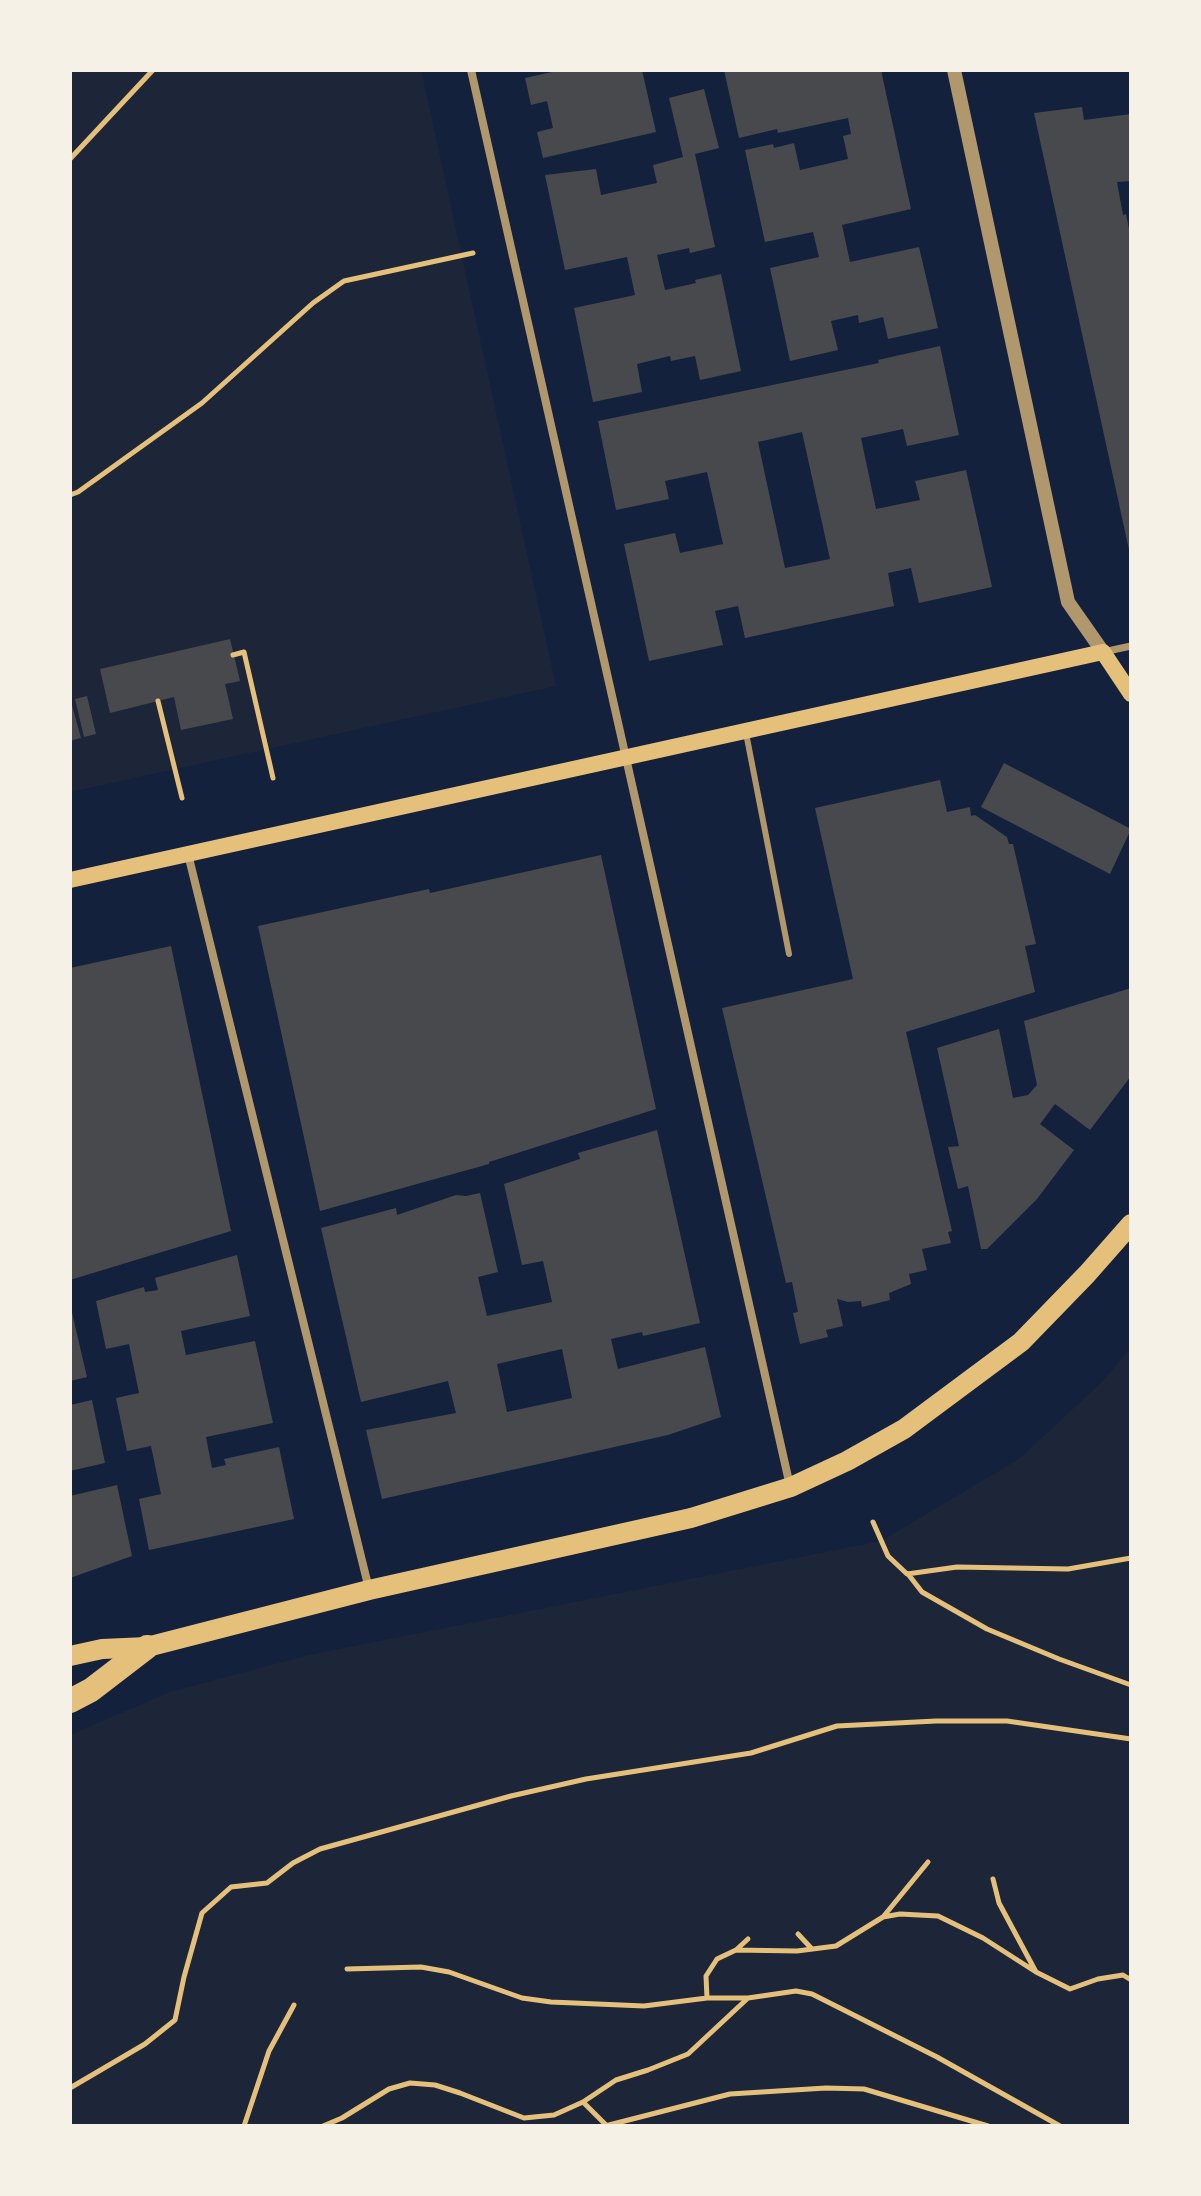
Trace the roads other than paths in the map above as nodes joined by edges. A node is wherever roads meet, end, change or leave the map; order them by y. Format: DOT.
graph roads {
  1 [pos="471,70"];
  2 [pos="954,70"];
  3 [pos="1131,646"];
  4 [pos="1103,652"];
  5 [pos="1131,694"];
  6 [pos="746,730"];
  7 [pos="625,756"];
  8 [pos="188,854"];
  9 [pos="70,880"];
  10 [pos="789,954"];
  11 [pos="1131,1224"];
  12 [pos="791,1487"];
  13 [pos="369,1590"];
  14 [pos="147,1647"];
  15 [pos="70,1656"];
  16 [pos="70,1701"];
  1 -- 7 [label="street"];
  2 -- 4 [label="street"];
  3 -- 4 [label="street"];
  4 -- 5 [label="main road"];
  4 -- 6 [label="main road"];
  6 -- 7 [label="main road"];
  6 -- 10 [label="lane"];
  7 -- 8 [label="main road"];
  7 -- 12 [label="street"];
  8 -- 9 [label="main road"];
  8 -- 13 [label="street"];
  11 -- 12 [label="main road"];
  12 -- 13 [label="main road"];
  13 -- 14 [label="main road"];
  14 -- 15 [label="main road"];
  14 -- 16 [label="highway"];
}
